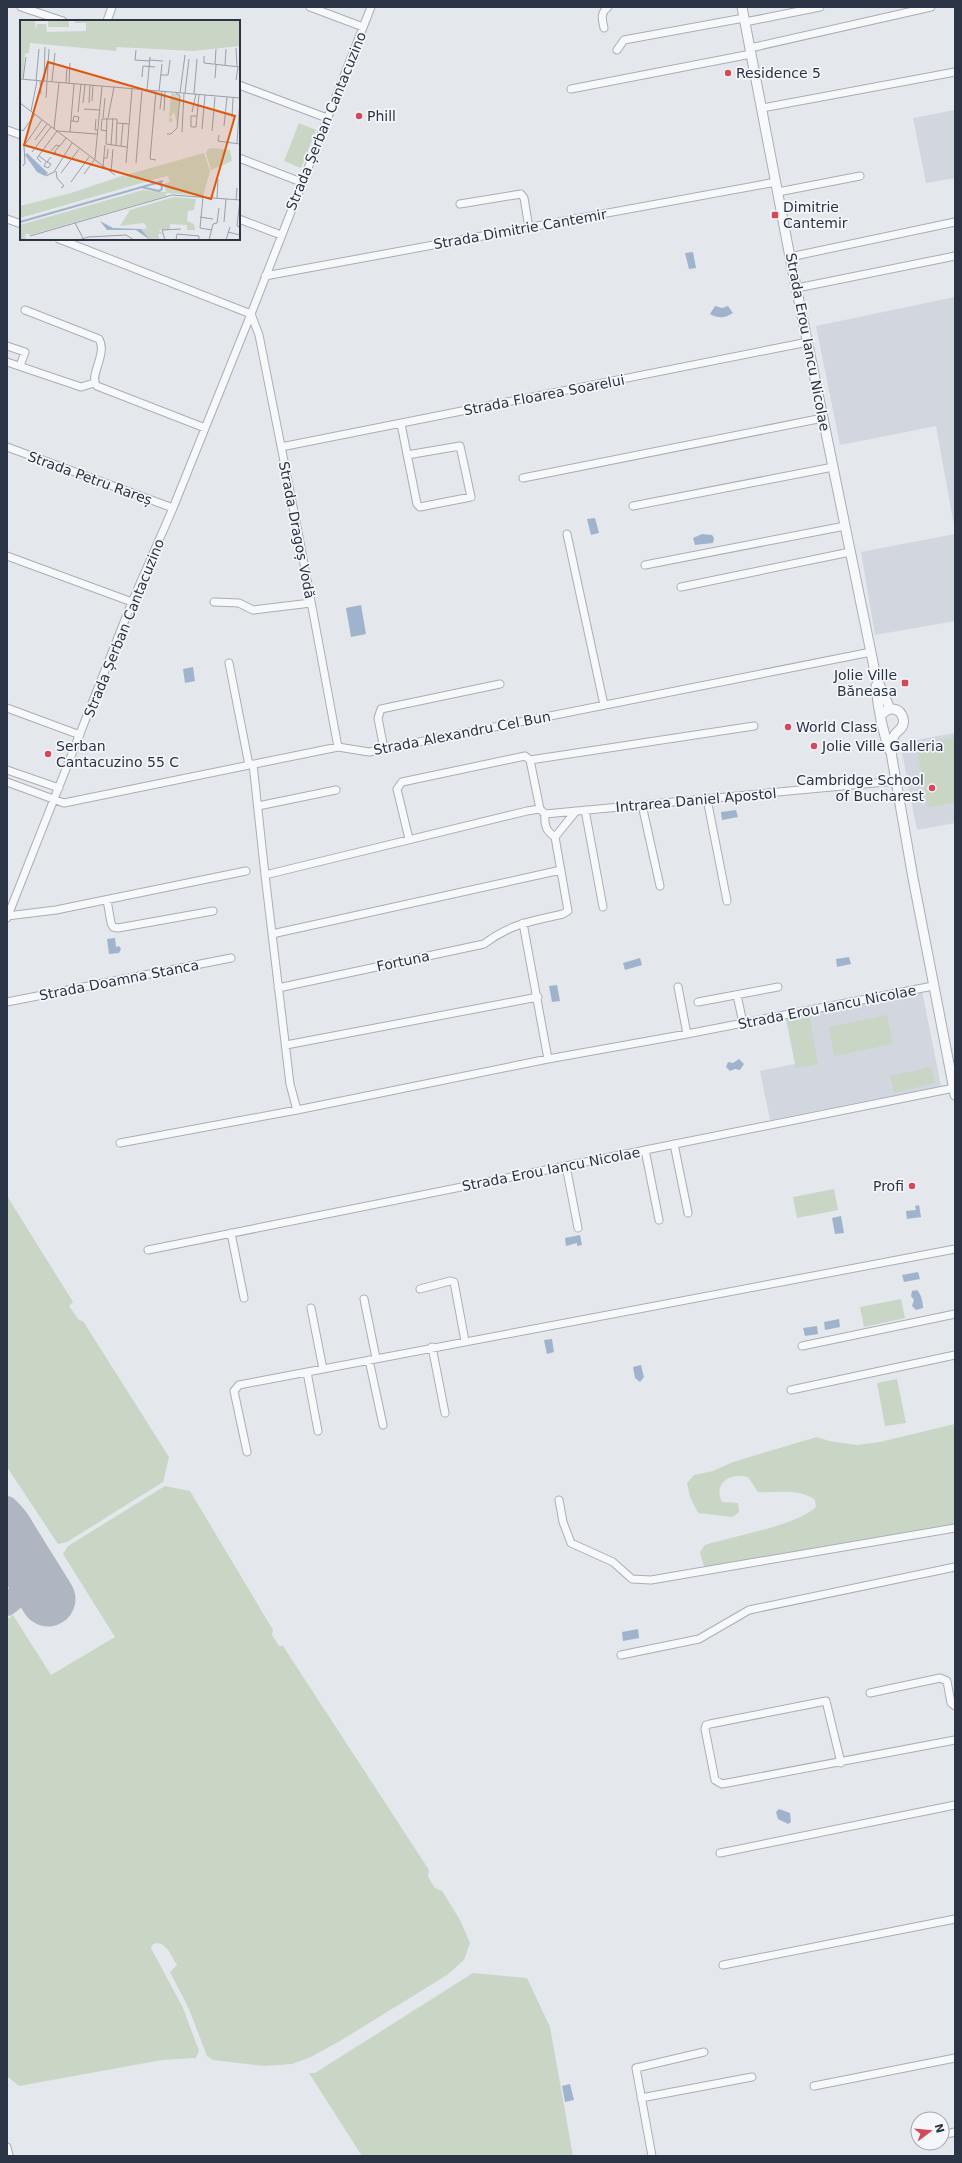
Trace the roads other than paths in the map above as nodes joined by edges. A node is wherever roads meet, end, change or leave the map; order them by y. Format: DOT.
graph roads {
  1 [pos="21,7"];
  2 [pos="112,7"];
  3 [pos="310,7"];
  4 [pos="371,7"];
  5 [pos="608,7"];
  6 [pos="742,7"];
  7 [pos="820,7"];
  8 [pos="932,7"];
  9 [pos="60,20"];
  10 [pos="107,20"];
  11 [pos="744,20"];
  12 [pos="363,27"];
  13 [pos="604,28"];
  14 [pos="617,50"];
  15 [pos="751,51"];
  16 [pos="955,72"];
  17 [pos="240,85"];
  18 [pos="571,89"];
  19 [pos="762,108"];
  20 [pos="327,118"];
  21 [pos="7,130"];
  22 [pos="20,135"];
  23 [pos="240,158"];
  24 [pos="860,176"];
  25 [pos="301,182"];
  26 [pos="777,187"];
  27 [pos="460,204"];
  28 [pos="7,219"];
  29 [pos="240,219"];
  30 [pos="955,222"];
  31 [pos="20,224"];
  32 [pos="529,228"];
  33 [pos="281,235"];
  34 [pos="62,240"];
  35 [pos="955,256"];
  36 [pos="790,257"];
  37 [pos="265,276"];
  38 [pos="797,288"];
  39 [pos="25,310"];
  40 [pos="251,314"];
  41 [pos="808,342"];
  42 [pos="7,346"];
  43 [pos="7,362"];
  44 [pos="20,366"];
  45 [pos="94,383"];
  46 [pos="823,418"];
  47 [pos="401,424"];
  48 [pos="205,428"];
  49 [pos="7,447"];
  50 [pos="281,447"];
  51 [pos="407,454"];
  52 [pos="833,467"];
  53 [pos="523,478"];
  54 [pos="632,506"];
  55 [pos="173,508"];
  56 [pos="845,526"];
  57 [pos="567,534"];
  58 [pos="850,552"];
  59 [pos="7,556"];
  60 [pos="645,565"];
  61 [pos="681,587"];
  62 [pos="132,602"];
  63 [pos="214,602"];
  64 [pos="311,603"];
  65 [pos="871,652"];
  66 [pos="229,663"];
  67 [pos="876,677"];
  68 [pos="500,684"];
  69 [pos="604,705"];
  70 [pos="7,708"];
  71 [pos="890,709"];
  72 [pos="881,715"];
  73 [pos="754,726"];
  74 [pos="882,727"];
  75 [pos="896,732"];
  76 [pos="80,735"];
  77 [pos="338,747"];
  78 [pos="384,749"];
  79 [pos="891,755"];
  80 [pos="530,760"];
  81 [pos="251,765"];
  82 [pos="7,770"];
  83 [pos="896,781"];
  84 [pos="7,782"];
  85 [pos="59,788"];
  86 [pos="336,790"];
  87 [pos="54,799"];
  88 [pos="707,799"];
  89 [pos="642,805"];
  90 [pos="258,806"];
  91 [pos="586,810"];
  92 [pos="576,811"];
  93 [pos="542,812"];
  94 [pos="555,836"];
  95 [pos="409,839"];
  96 [pos="561,870"];
  97 [pos="246,871"];
  98 [pos="265,874"];
  99 [pos="660,886"];
  100 [pos="107,900"];
  101 [pos="727,901"];
  102 [pos="603,907"];
  103 [pos="213,911"];
  104 [pos="7,917"];
  105 [pos="523,922"];
  106 [pos="272,934"];
  107 [pos="231,958"];
  108 [pos="933,986"];
  109 [pos="678,987"];
  110 [pos="778,987"];
  111 [pos="278,988"];
  112 [pos="737,995"];
  113 [pos="538,997"];
  114 [pos="7,1002"];
  115 [pos="698,1002"];
  116 [pos="743,1023"];
  117 [pos="687,1034"];
  118 [pos="286,1046"];
  119 [pos="548,1059"];
  120 [pos="954,1092"];
  121 [pos="297,1110"];
  122 [pos="120,1143"];
  123 [pos="674,1144"];
  124 [pos="645,1150"];
  125 [pos="566,1166"];
  126 [pos="688,1213"];
  127 [pos="660,1220"];
  128 [pos="578,1228"];
  129 [pos="231,1233"];
  130 [pos="955,1249"];
  131 [pos="148,1250"];
  132 [pos="420,1289"];
  133 [pos="244,1298"];
  134 [pos="364,1299"];
  135 [pos="312,1308"];
  136 [pos="955,1314"];
  137 [pos="465,1341"];
  138 [pos="802,1346"];
  139 [pos="432,1347"];
  140 [pos="955,1354"];
  141 [pos="373,1359"];
  142 [pos="323,1369"];
  143 [pos="307,1372"];
  144 [pos="791,1390"];
  145 [pos="445,1413"];
  146 [pos="383,1425"];
  147 [pos="318,1431"];
  148 [pos="247,1452"];
  149 [pos="559,1500"];
  150 [pos="955,1528"];
  151 [pos="955,1567"];
  152 [pos="622,1655"];
  153 [pos="870,1693"];
  154 [pos="955,1706"];
  155 [pos="955,1740"];
  156 [pos="841,1763"];
  157 [pos="955,1804"];
  158 [pos="720,1853"];
  159 [pos="955,1919"];
  160 [pos="723,1966"];
  161 [pos="704,2052"];
  162 [pos="955,2058"];
  163 [pos="752,2077"];
  164 [pos="814,2086"];
  165 [pos="641,2098"];
  166 [pos="7,2147"];
  167 [pos="9,2156"];
  168 [pos="652,2156"];
  1 -- 9 [label="street"];
  2 -- 10 [label="street"];
  3 -- 12 [label="street"];
  4 -- 12 [label="street, Strada Șerban Cantacuzino"];
  5 -- 13 [label="street"];
  6 -- 11 [label="street, Strada Erou Iancu Nicolae"];
  7 -- 11 [label="street"];
  8 -- 15 [label="street"];
  11 -- 14 [label="street"];
  11 -- 15 [label="street, Strada Erou Iancu Nicolae"];
  12 -- 20 [label="street, Strada Șerban Cantacuzino"];
  15 -- 18 [label="street"];
  15 -- 19 [label="street, Strada Erou Iancu Nicolae"];
  16 -- 19 [label="street"];
  17 -- 20 [label="street"];
  19 -- 26 [label="street, Strada Erou Iancu Nicolae"];
  20 -- 25 [label="street, Strada Șerban Cantacuzino"];
  21 -- 22 [label="street"];
  23 -- 25 [label="street"];
  24 -- 26 [label="street, Strada Dimitrie Cantemir"];
  25 -- 33 [label="street, Strada Șerban Cantacuzino"];
  26 -- 32 [label="street, Strada Dimitrie Cantemir"];
  26 -- 36 [label="street, Strada Erou Iancu Nicolae"];
  27 -- 32 [label="street"];
  28 -- 31 [label="street"];
  29 -- 33 [label="street"];
  30 -- 36 [label="street"];
  32 -- 37 [label="street, Strada Dimitrie Cantemir"];
  33 -- 37 [label="street, Strada Șerban Cantacuzino"];
  34 -- 40 [label="street"];
  35 -- 38 [label="street"];
  36 -- 38 [label="street, Strada Erou Iancu Nicolae"];
  37 -- 40 [label="street, Strada Șerban Cantacuzino"];
  38 -- 41 [label="street, Strada Erou Iancu Nicolae"];
  39 -- 45 [label="street"];
  40 -- 48 [label="street, Strada Șerban Cantacuzino"];
  40 -- 50 [label="street, Strada Dragoș Vodă"];
  41 -- 46 [label="street, Strada Erou Iancu Nicolae"];
  41 -- 47 [label="street, Strada Floarea Soarelui"];
  42 -- 44 [label="street"];
  43 -- 44 [label="street"];
  44 -- 45 [label="street"];
  45 -- 48 [label="street"];
  46 -- 52 [label="street, Strada Erou Iancu Nicolae"];
  46 -- 53 [label="street"];
  47 -- 50 [label="street, Strada Floarea Soarelui"];
  47 -- 51 [label="street"];
  48 -- 55 [label="street, Strada Șerban Cantacuzino"];
  49 -- 55 [label="street, Strada Petru Rareș"];
  50 -- 64 [label="street, Strada Dragoș Vodă"];
  51 -- 51 [label="street"];
  52 -- 54 [label="street"];
  52 -- 56 [label="street, Strada Erou Iancu Nicolae"];
  55 -- 62 [label="street, Strada Șerban Cantacuzino"];
  56 -- 58 [label="street, Strada Erou Iancu Nicolae"];
  56 -- 60 [label="street"];
  57 -- 69 [label="street"];
  58 -- 61 [label="street"];
  58 -- 65 [label="street, Strada Erou Iancu Nicolae"];
  59 -- 62 [label="street"];
  62 -- 76 [label="street, Strada Șerban Cantacuzino"];
  63 -- 64 [label="street"];
  64 -- 77 [label="street, Strada Dragoș Vodă"];
  65 -- 67 [label="street, Strada Erou Iancu Nicolae"];
  65 -- 69 [label="street, Strada Alexandru Cel Bun"];
  66 -- 81 [label="street"];
  67 -- 71 [label="street, Strada Erou Iancu Nicolae"];
  67 -- 72 [label="street, Strada Erou Iancu Nicolae"];
  68 -- 78 [label="street"];
  69 -- 78 [label="street, Strada Alexandru Cel Bun"];
  70 -- 76 [label="street"];
  71 -- 72 [label="street"];
  71 -- 75 [label="street, Strada Erou Iancu Nicolae"];
  72 -- 74 [label="street, Strada Erou Iancu Nicolae"];
  73 -- 80 [label="street"];
  74 -- 75 [label="street"];
  74 -- 79 [label="street, Strada Erou Iancu Nicolae"];
  75 -- 79 [label="street, Strada Erou Iancu Nicolae"];
  76 -- 85 [label="street, Strada Șerban Cantacuzino"];
  77 -- 78 [label="street, Strada Alexandru Cel Bun"];
  77 -- 81 [label="street, Strada Alexandru Cel Bun"];
  79 -- 83 [label="street, Strada Erou Iancu Nicolae"];
  80 -- 93 [label="street"];
  80 -- 95 [label="street"];
  81 -- 87 [label="street, Strada Alexandru Cel Bun"];
  81 -- 90 [label="street"];
  82 -- 85 [label="street"];
  83 -- 88 [label="street, Intrarea Daniel Apostol"];
  83 -- 108 [label="street, Strada Erou Iancu Nicolae"];
  84 -- 87 [label="street, Strada Alexandru Cel Bun"];
  85 -- 87 [label="street, Strada Șerban Cantacuzino"];
  86 -- 90 [label="street"];
  87 -- 104 [label="street, Strada Șerban Cantacuzino"];
  88 -- 89 [label="street, Intrarea Daniel Apostol"];
  88 -- 101 [label="street"];
  89 -- 91 [label="street, Intrarea Daniel Apostol"];
  89 -- 99 [label="street"];
  90 -- 98 [label="street"];
  91 -- 92 [label="street, Intrarea Daniel Apostol"];
  91 -- 102 [label="street"];
  92 -- 93 [label="street, Intrarea Daniel Apostol"];
  92 -- 94 [label="street"];
  93 -- 94 [label="street"];
  93 -- 95 [label="street, Intrarea Daniel Apostol"];
  94 -- 96 [label="street"];
  95 -- 98 [label="street, Intrarea Daniel Apostol"];
  96 -- 105 [label="street, Fortuna"];
  96 -- 106 [label="street"];
  97 -- 100 [label="street"];
  98 -- 106 [label="street"];
  100 -- 103 [label="street"];
  100 -- 104 [label="street"];
  105 -- 111 [label="street, Fortuna"];
  105 -- 113 [label="street"];
  106 -- 111 [label="street"];
  107 -- 114 [label="street, Strada Doamna Stanca"];
  108 -- 116 [label="street, Strada Erou Iancu Nicolae"];
  108 -- 120 [label="street, Strada Erou Iancu Nicolae"];
  109 -- 117 [label="street"];
  110 -- 112 [label="street"];
  111 -- 118 [label="street"];
  112 -- 115 [label="street"];
  112 -- 116 [label="street"];
  113 -- 118 [label="street"];
  113 -- 119 [label="street"];
  116 -- 117 [label="street, Strada Erou Iancu Nicolae"];
  117 -- 119 [label="street, Strada Erou Iancu Nicolae"];
  118 -- 121 [label="street"];
  119 -- 121 [label="street, Strada Erou Iancu Nicolae"];
  120 -- 123 [label="street, Strada Erou Iancu Nicolae"];
  121 -- 122 [label="street, Strada Erou Iancu Nicolae"];
  123 -- 124 [label="street, Strada Erou Iancu Nicolae"];
  123 -- 126 [label="street"];
  124 -- 125 [label="street, Strada Erou Iancu Nicolae"];
  124 -- 127 [label="street"];
  125 -- 128 [label="street"];
  125 -- 129 [label="street, Strada Erou Iancu Nicolae"];
  129 -- 131 [label="street, Strada Erou Iancu Nicolae"];
  129 -- 133 [label="street"];
  130 -- 137 [label="street"];
  132 -- 137 [label="street"];
  134 -- 141 [label="street"];
  135 -- 142 [label="street"];
  136 -- 138 [label="street"];
  137 -- 139 [label="street"];
  139 -- 141 [label="street"];
  139 -- 145 [label="street"];
  140 -- 144 [label="street"];
  141 -- 142 [label="street"];
  141 -- 146 [label="street"];
  142 -- 143 [label="street"];
  143 -- 147 [label="street"];
  143 -- 148 [label="street"];
  149 -- 150 [label="street"];
  151 -- 152 [label="street"];
  153 -- 154 [label="street"];
  155 -- 156 [label="street"];
  156 -- 156 [label="street"];
  157 -- 158 [label="street"];
  159 -- 160 [label="street"];
  161 -- 165 [label="street"];
  162 -- 164 [label="street"];
  163 -- 165 [label="street"];
  165 -- 168 [label="street"];
  166 -- 167 [label="street"];
}
